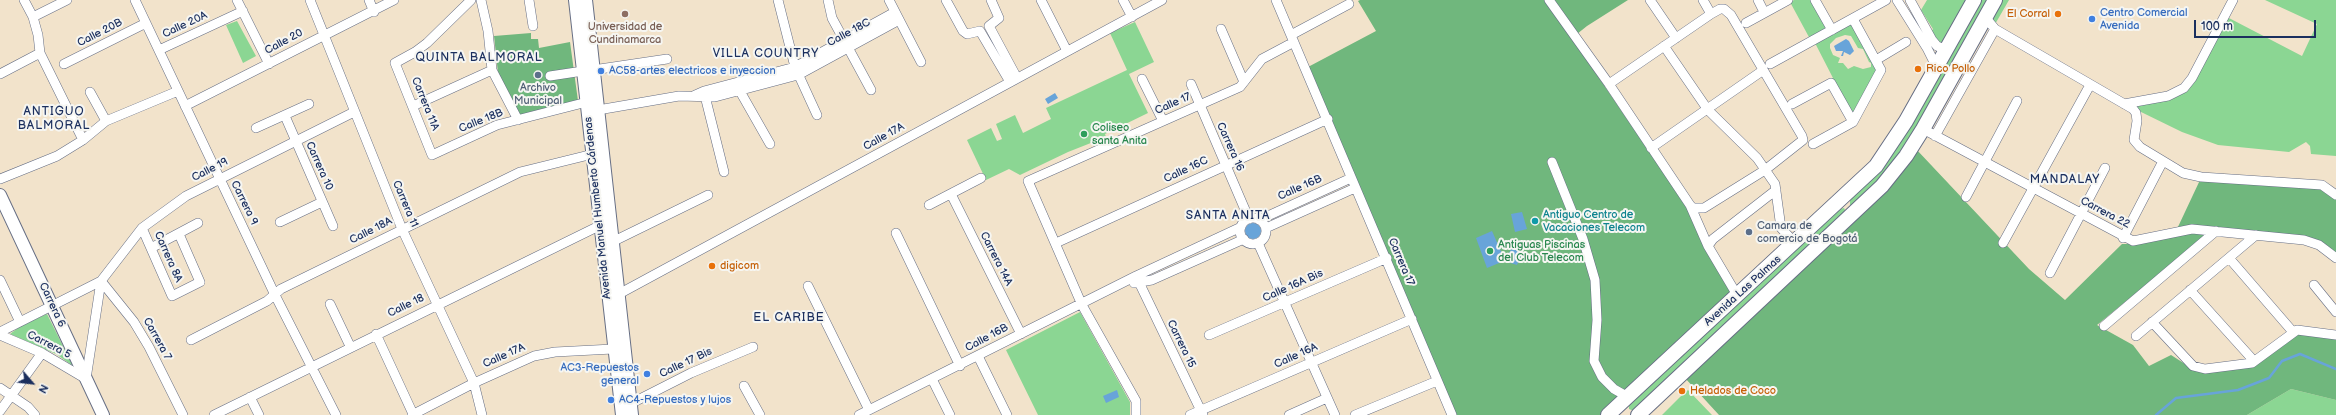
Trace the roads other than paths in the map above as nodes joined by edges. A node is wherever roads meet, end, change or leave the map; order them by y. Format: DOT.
graph roads {
  1 [pos="24,0"];
  2 [pos="67,0"];
  3 [pos="135,0"];
  4 [pos="237,0"];
  5 [pos="310,0"];
  6 [pos="369,0"];
  7 [pos="394,0"];
  8 [pos="471,0"];
  9 [pos="481,0"];
  10 [pos="529,0"];
  11 [pos="575,0"];
  12 [pos="586,0"];
  13 [pos="778,0"];
  14 [pos="828,0"];
  15 [pos="889,0"];
  16 [pos="946,0"];
  17 [pos="991,0"];
  18 [pos="1041,0"];
  19 [pos="1123,0"];
  20 [pos="1162,0"];
  21 [pos="1276,0"];
  22 [pos="1549,0"];
  23 [pos="1650,0"];
  24 [pos="1703,0"];
  25 [pos="1758,0"];
  26 [pos="1788,0"];
  27 [pos="1815,0"];
  28 [pos="1886,0"];
  29 [pos="1897,0"];
  30 [pos="1910,0"];
  31 [pos="1974,0"];
  32 [pos="1995,0"];
  33 [pos="2233,0"];
  34 [pos="1349,4"];
  35 [pos="243,11"];
  36 [pos="374,12"];
  37 [pos="1764,12"];
  38 [pos="1712,14"];
  39 [pos="897,16"];
  40 [pos="1132,16"];
  41 [pos="33,17"];
  42 [pos="1853,19"];
  43 [pos="146,23"];
  44 [pos="1746,23"];
  45 [pos="1982,23"];
  46 [pos="533,26"];
  47 [pos="1221,29"];
  48 [pos="1832,30"];
  49 [pos="1994,30"];
  50 [pos="324,35"];
  51 [pos="1676,38"];
  52 [pos="1293,39"];
  53 [pos="1906,42"];
  54 [pos="845,44"];
  55 [pos="1664,46"];
  56 [pos="159,50"];
  57 [pos="1947,50"];
  58 [pos="1067,51"];
  59 [pos="40,53"];
  60 [pos="667,59"];
  61 [pos="1876,60"];
  62 [pos="921,62"];
  63 [pos="64,64"];
  64 [pos="269,64"];
  65 [pos="1770,64"];
  66 [pos="1937,68"];
  67 [pos="492,70"];
  68 [pos="588,71"];
  69 [pos="796,71"];
  70 [pos="1762,71"];
  71 [pos="0,74"];
  72 [pos="550,76"];
  73 [pos="1142,79"];
  74 [pos="1013,80"];
  75 [pos="1244,82"];
  76 [pos="1191,84"];
  77 [pos="1609,84"];
  78 [pos="2090,85"];
  79 [pos="738,87"];
  80 [pos="871,90"];
  81 [pos="178,91"];
  82 [pos="90,92"];
  83 [pos="705,94"];
  84 [pos="2017,101"];
  85 [pos="587,102"];
  86 [pos="309,104"];
  87 [pos="1792,104"];
  88 [pos="2124,104"];
  89 [pos="185,106"];
  90 [pos="413,106"];
  91 [pos="1198,106"];
  92 [pos="598,110"];
  93 [pos="1708,110"];
  94 [pos="354,112"];
  95 [pos="817,115"];
  96 [pos="285,116"];
  97 [pos="1328,119"];
  98 [pos="518,120"];
  99 [pos="106,121"];
  100 [pos="1163,121"];
  101 [pos="1853,122"];
  102 [pos="256,128"];
  103 [pos="1929,132"];
  104 [pos="83,140"];
  105 [pos="296,142"];
  106 [pos="770,144"];
  107 [pos="1813,144"];
  108 [pos="1652,148"];
  109 [pos="593,154"];
  110 [pos="432,155"];
  111 [pos="2163,161"];
  112 [pos="1552,162"];
  113 [pos="1985,162"];
  114 [pos="1225,165"];
  115 [pos="2105,168"];
  116 [pos="1765,170"];
  117 [pos="724,172"];
  118 [pos="218,178"];
  119 [pos="981,178"];
  120 [pos="1351,178"];
  121 [pos="0,179"];
  122 [pos="1355,188"];
  123 [pos="2033,188"];
  124 [pos="1776,190"];
  125 [pos="951,194"];
  126 [pos="0,195"];
  127 [pos="708,195"];
  128 [pos="2336,195"];
  129 [pos="1966,197"];
  130 [pos="1841,200"];
  131 [pos="322,202"];
  132 [pos="929,205"];
  133 [pos="1690,205"];
  134 [pos="3,211"];
  135 [pos="1854,214"];
  136 [pos="2081,214"];
  137 [pos="1248,219"];
  138 [pos="1259,220"];
  139 [pos="280,222"];
  140 [pos="198,223"];
  141 [pos="605,223"];
  142 [pos="333,226"];
  143 [pos="1241,227"];
  144 [pos="142,228"];
  145 [pos="1266,228"];
  146 [pos="402,229"];
  147 [pos="2216,231"];
  148 [pos="896,233"];
  149 [pos="179,234"];
  150 [pos="2256,235"];
  151 [pos="2123,238"];
  152 [pos="1244,240"];
  153 [pos="612,242"];
  154 [pos="1056,243"];
  155 [pos="1258,243"];
  156 [pos="1795,243"];
  157 [pos="2003,244"];
  158 [pos="1708,246"];
  159 [pos="150,248"];
  160 [pos="1387,258"];
  161 [pos="2229,258"];
  162 [pos="2336,258"];
  163 [pos="2050,273"];
  164 [pos="0,280"];
  165 [pos="1137,280"];
  166 [pos="101,281"];
  167 [pos="808,286"];
  168 [pos="2314,286"];
  169 [pos="2190,290"];
  170 [pos="275,295"];
  171 [pos="618,295"];
  172 [pos="1738,295"];
  173 [pos="330,304"];
  174 [pos="438,304"];
  175 [pos="1284,304"];
  176 [pos="1082,305"];
  177 [pos="53,306"];
  178 [pos="2336,312"];
  179 [pos="1412,319"];
  180 [pos="20,322"];
  181 [pos="2152,322"];
  182 [pos="2104,326"];
  183 [pos="2294,332"];
  184 [pos="0,333"];
  185 [pos="376,334"];
  186 [pos="1021,334"];
  187 [pos="2336,335"];
  188 [pos="1210,336"];
  189 [pos="2136,336"];
  190 [pos="190,340"];
  191 [pos="350,346"];
  192 [pos="753,347"];
  193 [pos="613,349"];
  194 [pos="42,353"];
  195 [pos="978,356"];
  196 [pos="2254,361"];
  197 [pos="1311,362"];
  198 [pos="310,366"];
  199 [pos="960,366"];
  200 [pos="86,379"];
  201 [pos="932,379"];
  202 [pos="1437,381"];
  203 [pos="474,383"];
  204 [pos="744,386"];
  205 [pos="0,388"];
  206 [pos="11,396"];
  207 [pos="250,398"];
  208 [pos="1327,398"];
  209 [pos="1624,401"];
  210 [pos="631,409"];
  211 [pos="869,410"];
  212 [pos="0,411"];
  213 [pos="1202,413"];
  214 [pos="36,415"];
  215 [pos="103,415"];
  216 [pos="183,415"];
  217 [pos="214,415"];
  218 [pos="259,415"];
  219 [pos="336,415"];
  220 [pos="413,415"];
  221 [pos="482,415"];
  222 [pos="622,415"];
  223 [pos="760,415"];
  224 [pos="859,415"];
  225 [pos="950,415"];
  226 [pos="1007,415"];
  227 [pos="1136,415"];
  228 [pos="1190,415"];
  229 [pos="1290,415"];
  230 [pos="1335,415"];
  231 [pos="1355,415"];
  232 [pos="1452,415"];
  233 [pos="1608,415"];
  234 [pos="1631,415"];
  235 [pos="1638,415"];
  1 -- 41 [label="street"];
  2 -- 41 [label="street"];
  3 -- 43 [label="street, Carrera 9"];
  4 -- 35 [label="street"];
  5 -- 50 [label="street, Carrera 11"];
  6 -- 36 [label="street"];
  7 -- 36 [label="street, Calle 20"];
  8 -- 90 [label="street, Carrera 11A"];
  9 -- 67 [label="street"];
  10 -- 46 [label="street"];
  11 -- 68 [label="main road, Avenida Manuel Humberto Cárdenas"];
  12 -- 68 [label="main road, Avenida Manuel Humberto Cárdenas"];
  13 -- 69 [label="street"];
  14 -- 54 [label="street"];
  15 -- 39 [label="street"];
  16 -- 74 [label="street"];
  17 -- 74 [label="street"];
  18 -- 58 [label="street"];
  19 -- 40 [label="street"];
  20 -- 40 [label="street, Calle 17A"];
  21 -- 52 [label="street, Carrera 17"];
  22 -- 77 [label="street"];
  23 -- 51 [label="street"];
  24 -- 38 [label="street"];
  25 -- 37 [label="street"];
  26 -- 37 [label="street"];
  27 -- 48 [label="street"];
  28 -- 42 [label="street"];
  29 -- 66 [label="street"];
  30 -- 57 [label="street"];
  31 -- 57 [label="main road, Avenida Las Palmas"];
  32 -- 45 [label="main road, Avenida Las Palmas"];
  33 -- 88 [label="street"];
  34 -- 52 [label="street, Calle 17"];
  35 -- 56 [label="street, Calle 20A"];
  35 -- 64 [label="street"];
  36 -- 50 [label="street, Calle 20"];
  37 -- 44 [label="street"];
  38 -- 51 [label="street"];
  38 -- 70 [label="street"];
  39 -- 54 [label="street, Calle 18C"];
  39 -- 62 [label="street"];
  40 -- 58 [label="street, Calle 17A"];
  41 -- 59 [label="street"];
  42 -- 48 [label="street"];
  42 -- 61 [label="street"];
  43 -- 56 [label="street, Carrera 9"];
  43 -- 63 [label="street, Calle 20B"];
  45 -- 49 [label="street"];
  45 -- 103 [label="main road, Avenida Las Palmas"];
  47 -- 75 [label="street"];
  48 -- 65 [label="street"];
  49 -- 78 [label="street"];
  49 -- 103 [label="street"];
  50 -- 64 [label="street, Calle 20"];
  50 -- 94 [label="street, Carrera 11"];
  51 -- 55 [label="street"];
  52 -- 75 [label="street, Calle 17"];
  52 -- 97 [label="street, Carrera 17"];
  53 -- 61 [label="street"];
  54 -- 69 [label="street, Calle 18C"];
  54 -- 80 [label="street"];
  55 -- 77 [label="street"];
  55 -- 93 [label="street"];
  56 -- 81 [label="street, Carrera 9"];
  57 -- 66 [label="main road, Avenida Las Palmas"];
  58 -- 74 [label="street, Calle 17A"];
  59 -- 71 [label="street"];
  59 -- 104 [label="street"];
  60 -- 68 [label="street"];
  61 -- 101 [label="street"];
  64 -- 89 [label="street, Calle 20"];
  66 -- 130 [label="main road, Avenida Las Palmas"];
  67 -- 90 [label="street"];
  67 -- 98 [label="street"];
  68 -- 72 [label="street"];
  68 -- 85 [label="main road, Avenida Manuel Humberto Cárdenas"];
  68 -- 92 [label="main road, Avenida Manuel Humberto Cárdenas"];
  69 -- 79 [label="street, Calle 18C"];
  69 -- 95 [label="street"];
  70 -- 93 [label="street"];
  70 -- 116 [label="street"];
  73 -- 100 [label="street"];
  74 -- 171 [label="street, Calle 17A"];
  75 -- 91 [label="street, Calle 17"];
  76 -- 91 [label="street, Carrera 16"];
  77 -- 108 [label="street"];
  78 -- 88 [label="street"];
  78 -- 123 [label="street"];
  79 -- 83 [label="street, Calle 18C"];
  79 -- 106 [label="street"];
  81 -- 89 [label="street, Carrera 9"];
  81 -- 99 [label="street"];
  82 -- 99 [label="street"];
  83 -- 92 [label="street, Calle 18C"];
  83 -- 117 [label="street"];
  84 -- 113 [label="street"];
  85 -- 98 [label="street, Calle 18B"];
  85 -- 109 [label="main road, Avenida Manuel Humberto Cárdenas"];
  86 -- 96 [label="street"];
  87 -- 101 [label="street"];
  88 -- 111 [label="street"];
  89 -- 118 [label="street, Carrera 9"];
  90 -- 110 [label="street, Carrera 11A"];
  91 -- 100 [label="street, Calle 17"];
  91 -- 114 [label="street, Carrera 16"];
  92 -- 141 [label="main road, Avenida Manuel Humberto Cárdenas"];
  93 -- 108 [label="street"];
  93 -- 116 [label="street"];
  94 -- 105 [label="street, Calle 19"];
  94 -- 146 [label="street, Carrera 11"];
  96 -- 102 [label="street"];
  96 -- 105 [label="street, Carrera 10"];
  97 -- 114 [label="street, Calle 16C"];
  97 -- 120 [label="street, Carrera 17"];
  98 -- 110 [label="street, Calle 18B"];
  99 -- 104 [label="street"];
  100 -- 154 [label="street, Calle 17"];
  101 -- 107 [label="street"];
  103 -- 113 [label="street, Carrera 22"];
  103 -- 135 [label="main road, Avenida Las Palmas"];
  104 -- 121 [label="street"];
  105 -- 118 [label="street, Calle 19"];
  105 -- 131 [label="street, Carrera 10"];
  108 -- 133 [label="street"];
  109 -- 141 [label="main road, Avenida Manuel Humberto Cárdenas"];
  109 -- 146 [label="street, Calle 18A"];
  111 -- 128 [label="street"];
  111 -- 151 [label="street"];
  112 -- 209 [label="street"];
  113 -- 123 [label="street, Carrera 22"];
  113 -- 129 [label="street"];
  114 -- 137 [label="street, Carrera 16"];
  114 -- 154 [label="street, Calle 16C"];
  115 -- 136 [label="street"];
  116 -- 124 [label="street"];
  116 -- 133 [label="street"];
  118 -- 144 [label="street, Calle 19"];
  118 -- 170 [label="street, Carrera 9"];
  119 -- 125 [label="street"];
  120 -- 122 [label="street, Carrera 17"];
  120 -- 138 [label="street, Calle 16B"];
  122 -- 145 [label="street, Calle 16B"];
  122 -- 160 [label="street, Carrera 17"];
  123 -- 136 [label="street, Carrera 22"];
  123 -- 157 [label="street"];
  124 -- 156 [label="street"];
  124 -- 158 [label="street"];
  125 -- 132 [label="street"];
  125 -- 186 [label="street, Carrera 14A"];
  126 -- 134 [label="main road, Carrera 6"];
  127 -- 153 [label="street"];
  130 -- 135 [label="main road"];
  130 -- 156 [label="main road, Avenida Las Palmas"];
  131 -- 139 [label="street"];
  131 -- 142 [label="street, Carrera 10"];
  133 -- 158 [label="street"];
  134 -- 177 [label="main road, Carrera 6"];
  135 -- 235 [label="main road, Avenida Las Palmas"];
  136 -- 151 [label="street, Carrera 22"];
  136 -- 163 [label="street"];
  137 -- 138 [label="street"];
  137 -- 143 [label="street"];
  138 -- 145 [label="street"];
  140 -- 149 [label="street"];
  141 -- 153 [label="main road, Avenida Manuel Humberto Cárdenas"];
  141 -- 174 [label="street, Calle 18"];
  141 -- 193 [label="main road, Avenida Manuel Humberto Cárdenas"];
  143 -- 152 [label="street"];
  143 -- 165 [label="street, Calle 16B"];
  144 -- 159 [label="street, Carrera 8A"];
  144 -- 166 [label="street, Calle 19"];
  145 -- 155 [label="street"];
  146 -- 170 [label="street, Calle 18A"];
  146 -- 174 [label="street, Carrera 11"];
  147 -- 150 [label="street, Carrera 22"];
  147 -- 151 [label="street, Carrera 22"];
  147 -- 182 [label="street"];
  148 -- 199 [label="street"];
  149 -- 159 [label="street"];
  149 -- 159 [label="street, Carrera 8A"];
  150 -- 161 [label="street"];
  150 -- 162 [label="street, Carrera 22"];
  152 -- 155 [label="street"];
  152 -- 165 [label="street, Calle 16B"];
  153 -- 171 [label="main road, Avenida Manuel Humberto Cárdenas"];
  154 -- 176 [label="street"];
  155 -- 175 [label="street"];
  156 -- 172 [label="main road, Avenida Las Palmas"];
  158 -- 172 [label="street"];
  160 -- 175 [label="street, Calle 16A Bis"];
  160 -- 179 [label="street, Carrera 17"];
  161 -- 169 [label="street"];
  161 -- 183 [label="street"];
  164 -- 180 [label="street"];
  165 -- 176 [label="street, Calle 16B"];
  165 -- 213 [label="street, Carrera 15"];
  166 -- 177 [label="street, Calle 19"];
  166 -- 200 [label="street, Calle 19"];
  166 -- 216 [label="street, Carrera 7"];
  167 -- 211 [label="street"];
  168 -- 178 [label="street"];
  169 -- 181 [label="street"];
  169 -- 196 [label="street"];
  170 -- 190 [label="street, Calle 18A"];
  170 -- 198 [label="street, Carrera 9"];
  171 -- 210 [label="main road, Avenida Manuel Humberto Cárdenas"];
  172 -- 209 [label="main road, Avenida Las Palmas"];
  173 -- 191 [label="street"];
  174 -- 185 [label="street, Calle 18"];
  174 -- 203 [label="street, Carrera 11"];
  175 -- 188 [label="street, Calle 16A Bis"];
  175 -- 197 [label="street"];
  176 -- 186 [label="street, Calle 16B"];
  176 -- 227 [label="street"];
  177 -- 180 [label="street, Calle 19"];
  177 -- 200 [label="main road, Carrera 6"];
  179 -- 197 [label="street, Calle 16A"];
  179 -- 202 [label="street, Carrera 17"];
  180 -- 184 [label="street, Calle 19"];
  181 -- 189 [label="street"];
  181 -- 196 [label="street"];
  183 -- 187 [label="street"];
  183 -- 196 [label="street"];
  184 -- 194 [label="street, Carrera 5"];
  185 -- 191 [label="street, Calle 18"];
  185 -- 220 [label="street"];
  186 -- 195 [label="street, Calle 16B"];
  191 -- 198 [label="street, Calle 18"];
  192 -- 210 [label="street, Calle 17 Bis"];
  193 -- 203 [label="street, Calle 17A"];
  193 -- 222 [label="main road, Avenida Manuel Humberto Cárdenas"];
  194 -- 200 [label="street, Carrera 5"];
  194 -- 206 [label="street"];
  195 -- 199 [label="street, Calle 16B"];
  195 -- 226 [label="street"];
  197 -- 208 [label="street"];
  197 -- 213 [label="street, Calle 16A"];
  198 -- 207 [label="street, Calle 18"];
  198 -- 219 [label="street, Carrera 9"];
  199 -- 201 [label="street, Calle 16B"];
  200 -- 215 [label="main road, Carrera 6"];
  201 -- 211 [label="street, Calle 16B"];
  201 -- 225 [label="street"];
  202 -- 231 [label="street"];
  202 -- 232 [label="street, Carrera 17"];
  203 -- 220 [label="street, Calle 17A"];
  203 -- 221 [label="street, Carrera 11"];
  204 -- 223 [label="street"];
  205 -- 206 [label="street"];
  206 -- 212 [label="street"];
  206 -- 214 [label="street"];
  207 -- 217 [label="street, Calle 18"];
  207 -- 218 [label="street"];
  208 -- 229 [label="street"];
  208 -- 230 [label="street"];
  209 -- 233 [label="main road, Avenida Las Palmas"];
  209 -- 234 [label="main road"];
  211 -- 224 [label="street, Calle 16B"];
  213 -- 228 [label="street, Calle 16A"];
}
